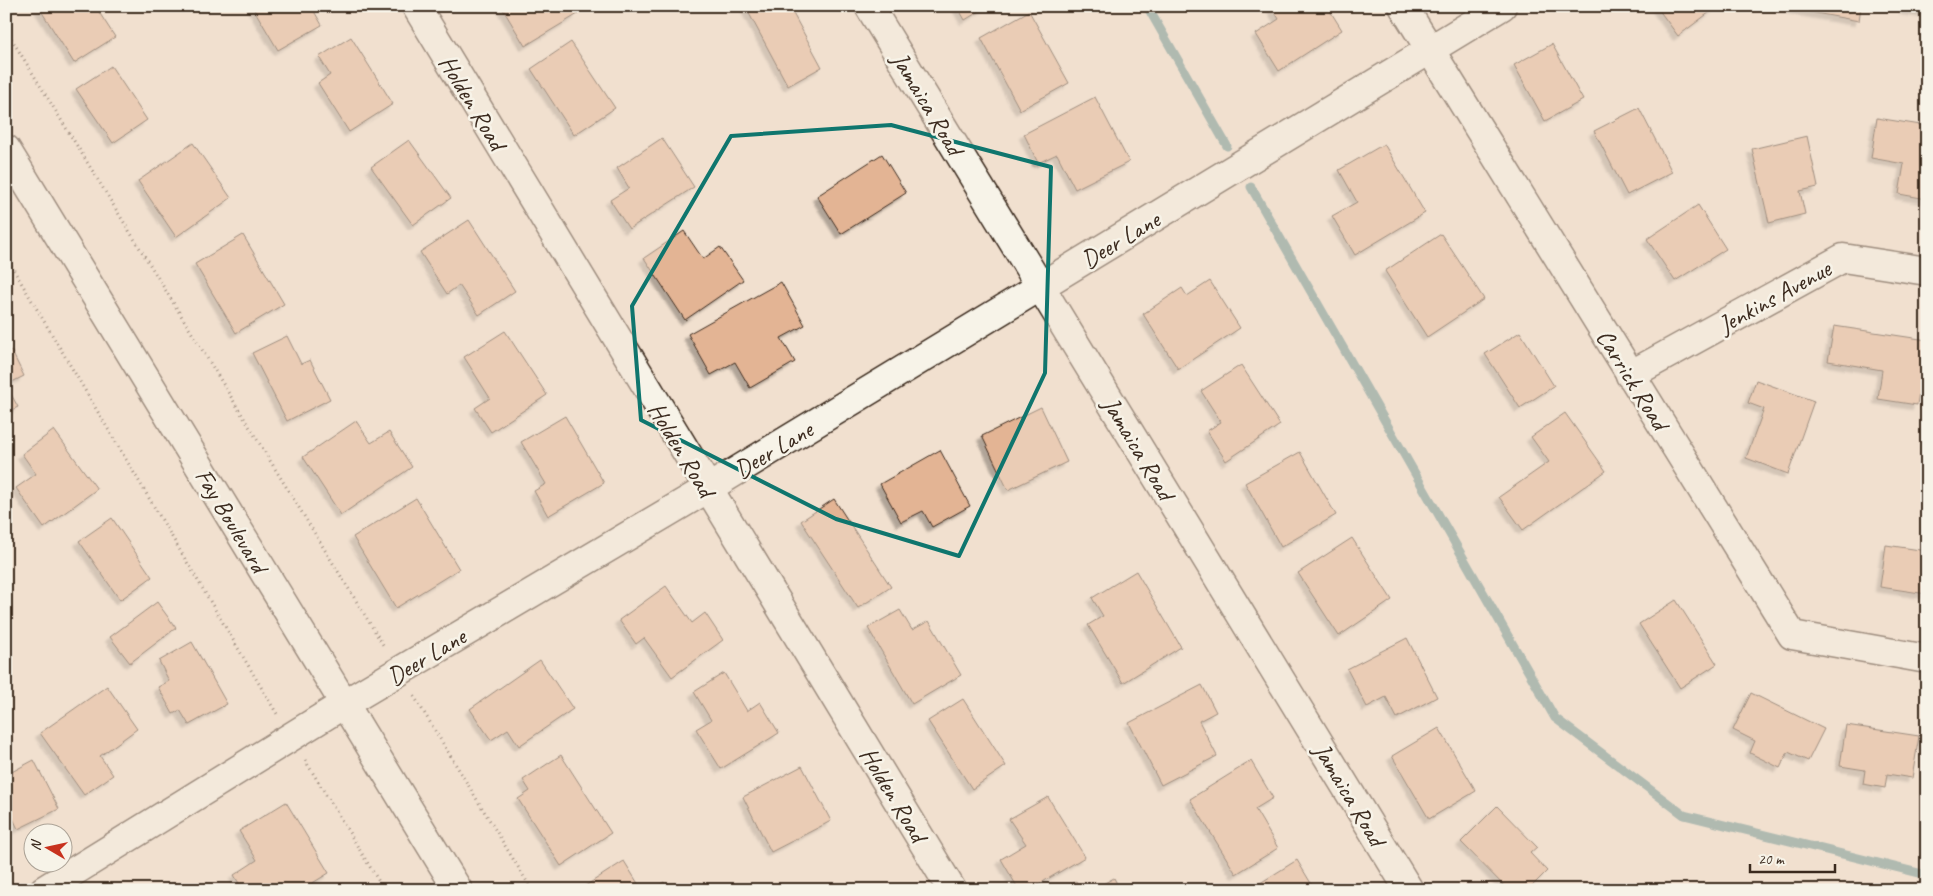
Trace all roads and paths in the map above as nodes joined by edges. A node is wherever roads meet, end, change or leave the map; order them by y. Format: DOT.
graph roads {
  1 [pos="416,6"];
  2 [pos="870,6"];
  3 [pos="1403,6"];
  4 [pos="1502,6"];
  5 [pos="6,30"];
  6 [pos="1429,50"];
  7 [pos="6,149"];
  8 [pos="6,257"];
  9 [pos="1927,271"];
  10 [pos="1040,288"];
  11 [pos="1630,375"];
  12 [pos="707,489"];
  13 [pos="1927,659"];
  14 [pos="399,672"];
  15 [pos="344,704"];
  16 [pos="291,737"];
  17 [pos="44,890"];
  18 [pos="384,890"];
  19 [pos="458,890"];
  20 [pos="532,890"];
  21 [pos="952,890"];
  22 [pos="1409,890"];
  1 -- 12 [label="street, Holden Road"];
  2 -- 10 [label="street, Jamaica Road"];
  3 -- 6 [label="street, Carrick Road"];
  4 -- 6 [label="street, Deer Lane"];
  5 -- 14 [label="path"];
  6 -- 10 [label="street, Deer Lane"];
  6 -- 11 [label="street, Carrick Road"];
  7 -- 15 [label="street, Fay Boulevard"];
  8 -- 16 [label="path"];
  9 -- 11 [label="street, Jenkins Avenue"];
  10 -- 12 [label="street, Deer Lane"];
  10 -- 22 [label="street, Jamaica Road"];
  11 -- 13 [label="street, Carrick Road"];
  12 -- 14 [label="street, Deer Lane"];
  12 -- 21 [label="street, Holden Road"];
  14 -- 15 [label="street, Deer Lane"];
  14 -- 20 [label="path"];
  15 -- 16 [label="street, Deer Lane"];
  15 -- 19 [label="street, Fay Boulevard"];
  16 -- 17 [label="street, Deer Lane"];
  16 -- 18 [label="path"];
}
